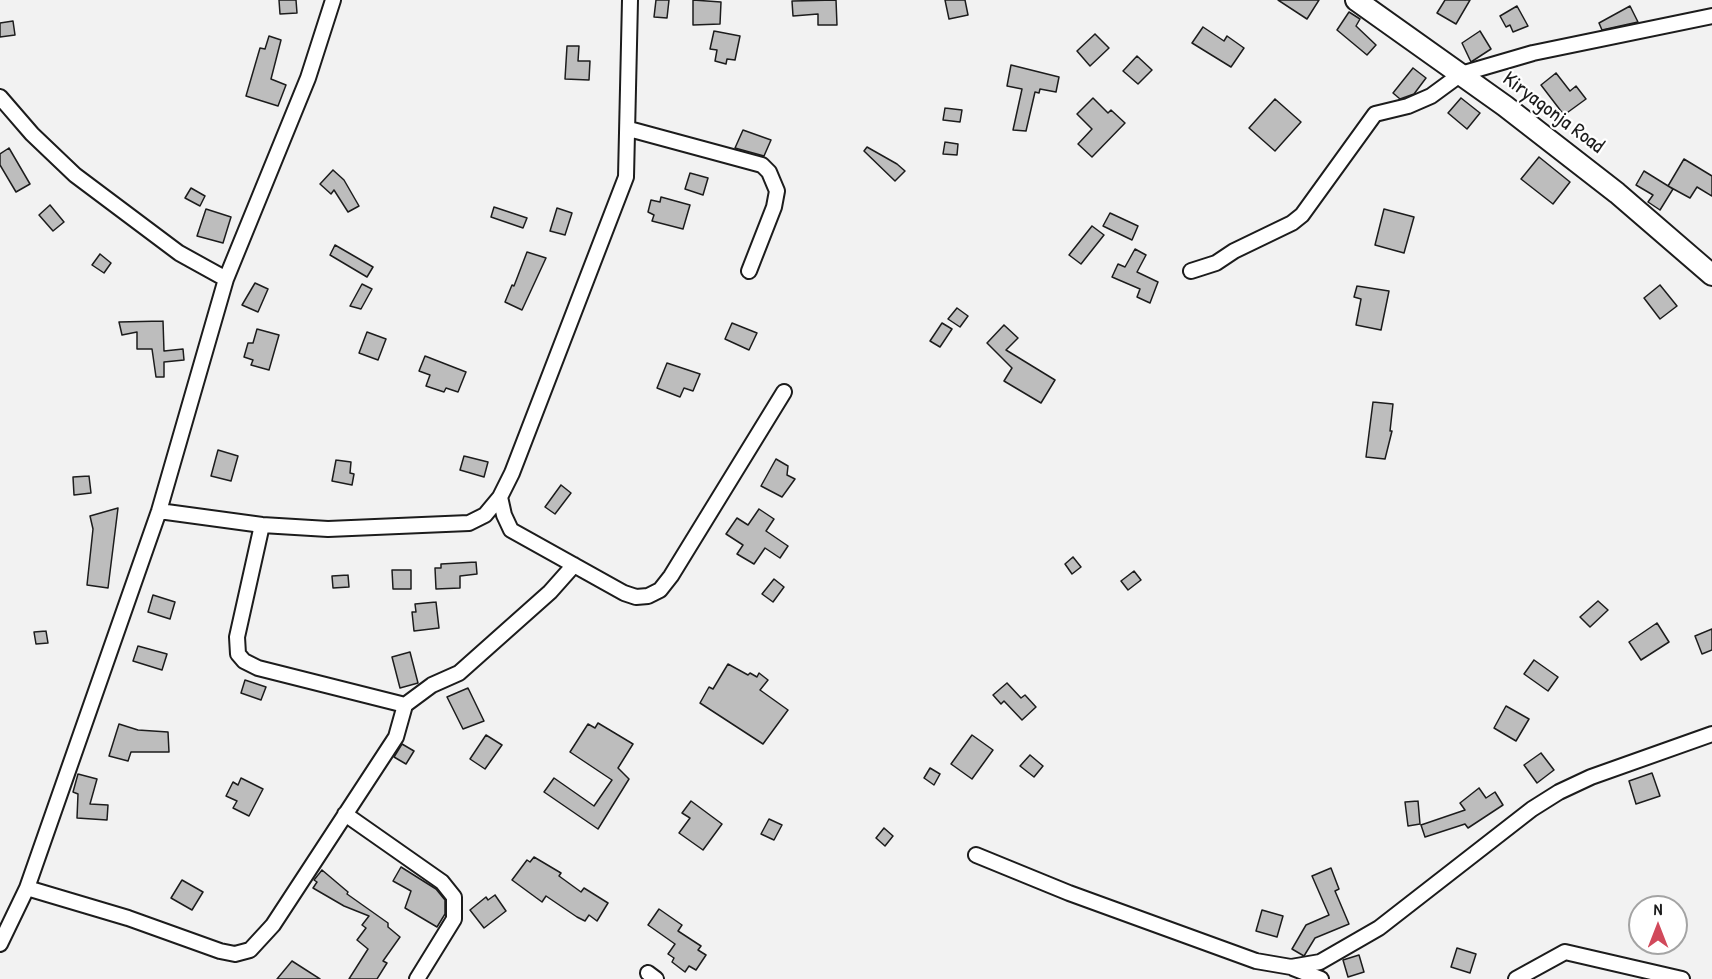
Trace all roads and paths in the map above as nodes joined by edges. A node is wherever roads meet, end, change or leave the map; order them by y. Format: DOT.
graph roads {
  1 [pos="333,0"];
  2 [pos="630,0"];
  3 [pos="1356,0"];
  4 [pos="1712,16"];
  5 [pos="1461,74"];
  6 [pos="0,98"];
  7 [pos="629,129"];
  8 [pos="749,271"];
  9 [pos="1191,271"];
  10 [pos="1712,275"];
  11 [pos="226,279"];
  12 [pos="784,392"];
  13 [pos="500,497"];
  14 [pos="159,511"];
  15 [pos="262,525"];
  16 [pos="574,565"];
  17 [pos="405,705"];
  18 [pos="1712,734"];
  19 [pos="345,814"];
  20 [pos="976,855"];
  21 [pos="27,888"];
  22 [pos="0,943"];
  23 [pos="1291,967"];
  24 [pos="417,979"];
  25 [pos="1321,979"];
  26 [pos="1516,979"];
  27 [pos="1682,979"];
  1 -- 11 [label="street"];
  2 -- 7 [label="street"];
  3 -- 5 [label="street, Kiryagonja Road"];
  4 -- 5 [label="street"];
  5 -- 9 [label="street"];
  5 -- 10 [label="street, Kiryagonja Road"];
  6 -- 11 [label="street"];
  7 -- 8 [label="street"];
  7 -- 13 [label="street"];
  11 -- 14 [label="street"];
  12 -- 16 [label="street"];
  13 -- 15 [label="street"];
  13 -- 16 [label="street"];
  14 -- 15 [label="street"];
  14 -- 21 [label="street"];
  15 -- 17 [label="street"];
  16 -- 17 [label="street"];
  17 -- 19 [label="street"];
  18 -- 23 [label="street"];
  19 -- 21 [label="street"];
  19 -- 24 [label="street"];
  20 -- 23 [label="street"];
  21 -- 22 [label="street"];
  23 -- 25 [label="street"];
  26 -- 27 [label="street"];
}
